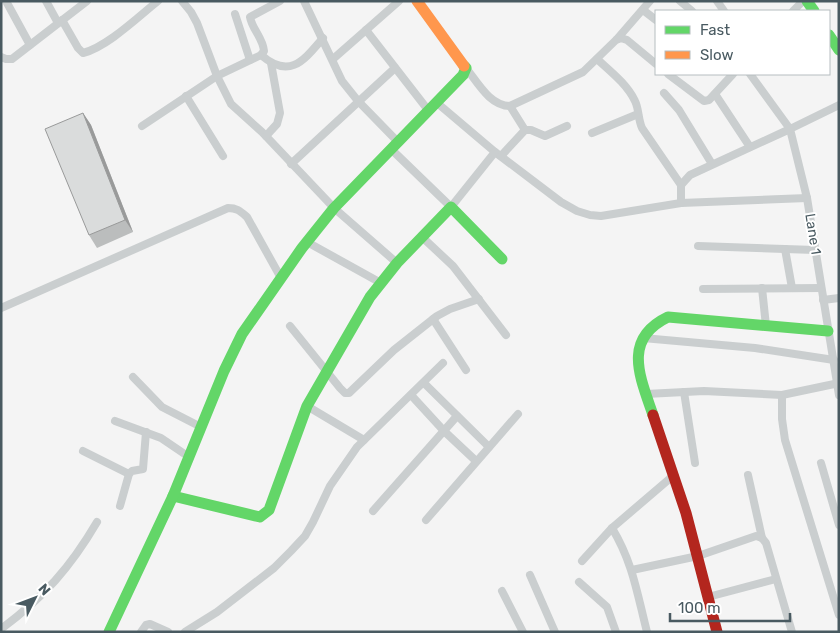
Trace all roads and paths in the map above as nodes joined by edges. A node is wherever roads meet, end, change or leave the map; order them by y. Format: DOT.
graph roads {
  1 [pos="6,1"];
  2 [pos="46,1"];
  3 [pos="87,1"];
  4 [pos="158,1"];
  5 [pos="182,1"];
  6 [pos="280,1"];
  7 [pos="304,1"];
  8 [pos="399,1"];
  9 [pos="418,1"];
  10 [pos="650,1"];
  11 [pos="680,1"];
  12 [pos="803,1"];
  13 [pos="642,10"];
  14 [pos="691,10"];
  15 [pos="794,10"];
  16 [pos="235,14"];
  17 [pos="655,19"];
  18 [pos="60,22"];
  19 [pos="366,30"];
  20 [pos="830,36"];
  21 [pos="323,38"];
  22 [pos="616,40"];
  23 [pos="30,45"];
  24 [pos="839,50"];
  25 [pos="261,54"];
  26 [pos="1,57"];
  27 [pos="333,59"];
  28 [pos="597,59"];
  29 [pos="250,60"];
  30 [pos="271,63"];
  31 [pos="655,63"];
  32 [pos="395,68"];
  33 [pos="466,68"];
  34 [pos="669,75"];
  35 [pos="731,75"];
  36 [pos="751,75"];
  37 [pos="217,76"];
  38 [pos="664,93"];
  39 [pos="715,94"];
  40 [pos="186,96"];
  41 [pos="358,101"];
  42 [pos="839,105"];
  43 [pos="432,106"];
  44 [pos="510,106"];
  45 [pos="638,114"];
  46 [pos="142,126"];
  47 [pos="567,126"];
  48 [pos="790,129"];
  49 [pos="526,130"];
  50 [pos="592,133"];
  51 [pos="266,136"];
  52 [pos="394,145"];
  53 [pos="750,147"];
  54 [pos="498,154"];
  55 [pos="222,156"];
  56 [pos="291,164"];
  57 [pos="712,164"];
  58 [pos="682,185"];
  59 [pos="807,198"];
  60 [pos="681,203"];
  61 [pos="451,207"];
  62 [pos="334,208"];
  63 [pos="422,237"];
  64 [pos="307,242"];
  65 [pos="698,246"];
  66 [pos="785,249"];
  67 [pos="815,250"];
  68 [pos="502,259"];
  69 [pos="397,263"];
  70 [pos="281,278"];
  71 [pos="381,283"];
  72 [pos="703,288"];
  73 [pos="762,288"];
  74 [pos="792,288"];
  75 [pos="821,288"];
  76 [pos="839,298"];
  77 [pos="479,300"];
  78 [pos="823,300"];
  79 [pos="1,308"];
  80 [pos="434,319"];
  81 [pos="290,326"];
  82 [pos="766,326"];
  83 [pos="506,335"];
  84 [pos="829,335"];
  85 [pos="643,338"];
  86 [pos="839,338"];
  87 [pos="834,360"];
  88 [pos="443,363"];
  89 [pos="466,370"];
  90 [pos="326,372"];
  91 [pos="133,377"];
  92 [pos="424,383"];
  93 [pos="838,383"];
  94 [pos="684,392"];
  95 [pos="646,394"];
  96 [pos="411,395"];
  97 [pos="782,395"];
  98 [pos="839,395"];
  99 [pos="307,406"];
  100 [pos="518,414"];
  101 [pos="457,416"];
  102 [pos="115,421"];
  103 [pos="201,427"];
  104 [pos="444,431"];
  105 [pos="146,432"];
  106 [pos="364,440"];
  107 [pos="489,446"];
  108 [pos="83,451"];
  109 [pos="189,457"];
  110 [pos="476,461"];
  111 [pos="694,463"];
  112 [pos="821,463"];
  113 [pos="129,474"];
  114 [pos="674,475"];
  115 [pos="748,475"];
  116 [pos="173,496"];
  117 [pos="120,506"];
  118 [pos="373,511"];
  119 [pos="426,520"];
  120 [pos="97,522"];
  121 [pos="839,525"];
  122 [pos="612,528"];
  123 [pos="762,538"];
  124 [pos="698,556"];
  125 [pos="582,560"];
  126 [pos="632,570"];
  127 [pos="530,575"];
  128 [pos="776,579"];
  129 [pos="579,582"];
  130 [pos="502,591"];
  131 [pos="708,597"];
  132 [pos="839,615"];
  133 [pos="1,629"];
  134 [pos="109,632"];
  135 [pos="141,632"];
  136 [pos="168,632"];
  137 [pos="185,632"];
  138 [pos="523,632"];
  139 [pos="555,632"];
  140 [pos="616,632"];
  141 [pos="647,632"];
  142 [pos="717,632"];
  143 [pos="792,632"];
  1 -- 23 [label="street"];
  2 -- 18 [label="street"];
  3 -- 18 [label="street"];
  4 -- 18 [label="street"];
  5 -- 37 [label="street"];
  6 -- 25 [label="street"];
  7 -- 21 [label="street"];
  8 -- 19 [label="street"];
  9 -- 33 [label="main road"];
  10 -- 13 [label="street"];
  11 -- 14 [label="street"];
  12 -- 15 [label="street"];
  13 -- 17 [label="street"];
  13 -- 22 [label="street"];
  16 -- 29 [label="street"];
  18 -- 23 [label="street"];
  19 -- 27 [label="street"];
  19 -- 32 [label="street"];
  20 -- 24 [label="main road"];
  21 -- 27 [label="street"];
  21 -- 30 [label="street"];
  22 -- 28 [label="street"];
  22 -- 31 [label="street"];
  23 -- 26 [label="street"];
  25 -- 29 [label="street"];
  25 -- 30 [label="street"];
  27 -- 41 [label="street"];
  28 -- 44 [label="street"];
  28 -- 45 [label="street"];
  29 -- 37 [label="street"];
  30 -- 51 [label="street"];
  32 -- 41 [label="street"];
  32 -- 43 [label="street"];
  33 -- 43 [label="main road"];
  33 -- 44 [label="street"];
  34 -- 39 [label="street"];
  35 -- 39 [label="street"];
  36 -- 48 [label="street"];
  37 -- 40 [label="street"];
  37 -- 51 [label="street"];
  38 -- 57 [label="street"];
  39 -- 53 [label="street"];
  40 -- 46 [label="street"];
  40 -- 55 [label="street"];
  41 -- 52 [label="street"];
  41 -- 56 [label="street"];
  42 -- 48 [label="street"];
  43 -- 52 [label="main road"];
  43 -- 54 [label="street"];
  44 -- 49 [label="street"];
  45 -- 50 [label="street"];
  45 -- 58 [label="street"];
  47 -- 49 [label="street"];
  48 -- 53 [label="street"];
  48 -- 59 [label="street, Lane 1"];
  49 -- 54 [label="street"];
  51 -- 56 [label="street"];
  52 -- 61 [label="street"];
  52 -- 62 [label="main road"];
  53 -- 57 [label="street"];
  54 -- 60 [label="street"];
  54 -- 61 [label="street"];
  56 -- 62 [label="street"];
  57 -- 58 [label="street"];
  58 -- 60 [label="street"];
  59 -- 60 [label="street"];
  59 -- 67 [label="street, Lane 1"];
  61 -- 63 [label="main road"];
  61 -- 68 [label="main road"];
  62 -- 64 [label="main road"];
  62 -- 69 [label="street"];
  63 -- 69 [label="main road"];
  63 -- 77 [label="street"];
  64 -- 70 [label="main road"];
  64 -- 71 [label="street"];
  65 -- 66 [label="street"];
  66 -- 67 [label="street"];
  66 -- 74 [label="street"];
  67 -- 75 [label="street, Lane 1"];
  69 -- 71 [label="main road"];
  70 -- 79 [label="street"];
  70 -- 103 [label="main road"];
  71 -- 90 [label="main road"];
  72 -- 73 [label="street"];
  73 -- 74 [label="street"];
  73 -- 82 [label="street"];
  74 -- 75 [label="street"];
  75 -- 78 [label="street, Lane 1"];
  76 -- 78 [label="street"];
  77 -- 80 [label="street"];
  77 -- 83 [label="street"];
  78 -- 84 [label="street, Lane 1"];
  80 -- 89 [label="street"];
  80 -- 90 [label="street"];
  81 -- 90 [label="street"];
  82 -- 84 [label="main road"];
  82 -- 85 [label="main road"];
  84 -- 86 [label="street"];
  84 -- 87 [label="street, Lane 1"];
  85 -- 87 [label="street"];
  85 -- 95 [label="main road"];
  87 -- 93 [label="street, Lane 1"];
  88 -- 92 [label="street"];
  90 -- 99 [label="main road"];
  91 -- 103 [label="street"];
  92 -- 96 [label="street"];
  92 -- 101 [label="street"];
  93 -- 97 [label="street"];
  93 -- 98 [label="street, Lane 1"];
  94 -- 95 [label="street"];
  94 -- 97 [label="street"];
  94 -- 111 [label="street"];
  95 -- 114 [label="main road"];
  96 -- 104 [label="street"];
  96 -- 106 [label="street"];
  97 -- 132 [label="street"];
  99 -- 106 [label="street"];
  99 -- 116 [label="main road"];
  100 -- 107 [label="street"];
  101 -- 104 [label="street"];
  101 -- 107 [label="street"];
  102 -- 105 [label="street"];
  103 -- 109 [label="main road"];
  104 -- 110 [label="street"];
  104 -- 118 [label="street"];
  105 -- 109 [label="street"];
  105 -- 113 [label="street"];
  106 -- 137 [label="street"];
  107 -- 110 [label="street"];
  108 -- 113 [label="street"];
  109 -- 116 [label="main road"];
  110 -- 119 [label="street"];
  112 -- 121 [label="street"];
  113 -- 117 [label="street"];
  114 -- 122 [label="street"];
  114 -- 124 [label="main road"];
  115 -- 123 [label="street"];
  116 -- 134 [label="main road"];
  120 -- 133 [label="street"];
  122 -- 125 [label="street"];
  122 -- 126 [label="street"];
  123 -- 124 [label="street"];
  123 -- 128 [label="street"];
  124 -- 126 [label="street"];
  124 -- 131 [label="main road"];
  126 -- 141 [label="street"];
  127 -- 139 [label="street"];
  128 -- 131 [label="street"];
  128 -- 143 [label="street"];
  129 -- 140 [label="street"];
  130 -- 138 [label="street"];
  131 -- 142 [label="main road"];
  135 -- 136 [label="street"];
}
